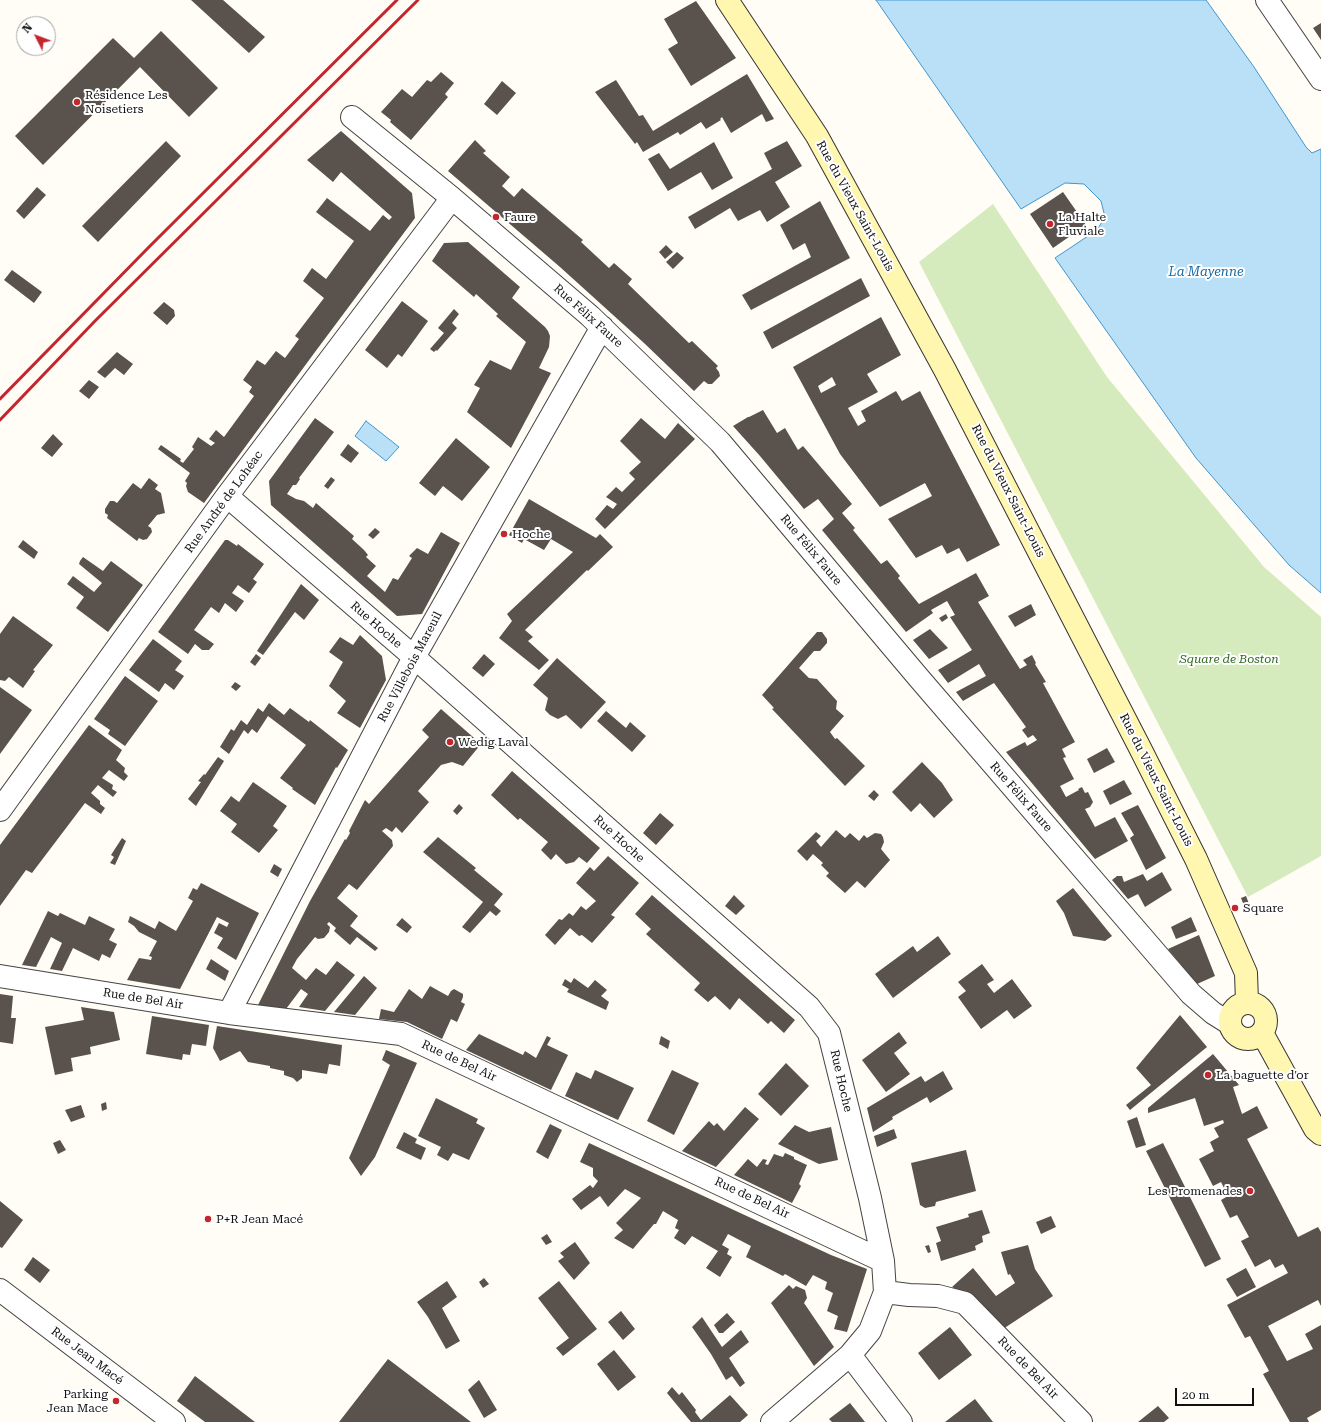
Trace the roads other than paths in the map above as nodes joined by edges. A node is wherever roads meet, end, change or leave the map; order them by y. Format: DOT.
graph roads {
  1 [pos="727,0"];
  2 [pos="1268,0"];
  3 [pos="1321,79"];
  4 [pos="352,117"];
  5 [pos="452,198"];
  6 [pos="602,327"];
  7 [pos="227,496"];
  8 [pos="414,657"];
  9 [pos="0,810"];
  10 [pos="0,976"];
  11 [pos="1247,1002"];
  12 [pos="229,1013"];
  13 [pos="1229,1023"];
  14 [pos="1262,1032"];
  15 [pos="1321,1134"];
  16 [pos="883,1261"];
  17 [pos="0,1290"];
  18 [pos="885,1292"];
  19 [pos="850,1355"];
  20 [pos="174,1422"];
  21 [pos="772,1422"];
  22 [pos="901,1422"];
  23 [pos="1082,1422"];
  1 -- 11 [label="main road, Rue du Vieux Saint-Louis"];
  2 -- 3 [label="street"];
  4 -- 5 [label="street, Rue Félix Faure"];
  5 -- 6 [label="street, Rue Félix Faure"];
  5 -- 7 [label="street, Rue André de Lohéac"];
  6 -- 8 [label="street, Rue Villebois Mareuil"];
  6 -- 13 [label="street, Rue Félix Faure"];
  7 -- 8 [label="street, Rue Hoche"];
  7 -- 9 [label="street, Rue André de Lohéac"];
  8 -- 12 [label="street, Rue Villebois Mareuil"];
  8 -- 16 [label="street, Rue Hoche"];
  10 -- 12 [label="street, Rue de Bel Air"];
  11 -- 13 [label="main road"];
  11 -- 14 [label="main road"];
  12 -- 16 [label="street, Rue de Bel Air"];
  13 -- 14 [label="main road"];
  14 -- 15 [label="main road"];
  16 -- 18 [label="street, Rue Hoche"];
  17 -- 20 [label="street, Rue Jean Macé"];
  18 -- 19 [label="street"];
  18 -- 23 [label="street, Rue de Bel Air"];
  19 -- 21 [label="street"];
  19 -- 22 [label="street"];
}
